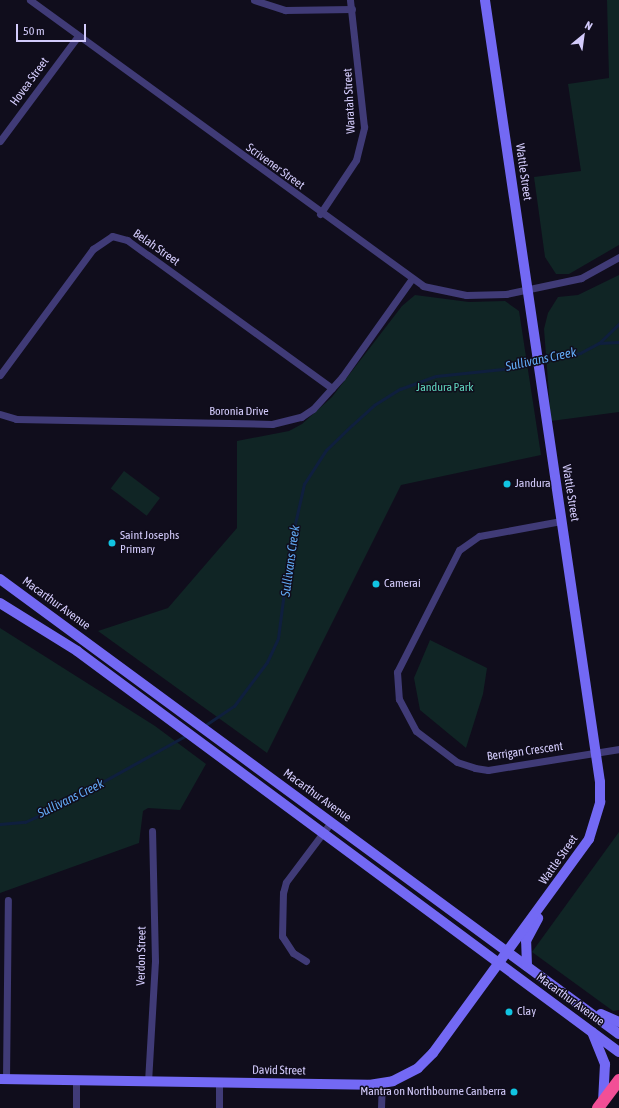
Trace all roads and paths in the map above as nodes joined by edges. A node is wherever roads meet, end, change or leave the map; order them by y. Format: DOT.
graph roads {
  1 [pos="30,0"];
  2 [pos="254,0"];
  3 [pos="350,0"];
  4 [pos="485,0"];
  5 [pos="352,9"];
  6 [pos="78,36"];
  7 [pos="0,141"];
  8 [pos="320,214"];
  9 [pos="619,257"];
  10 [pos="411,280"];
  11 [pos="528,290"];
  12 [pos="0,375"];
  13 [pos="332,388"];
  14 [pos="0,414"];
  15 [pos="561,520"];
  16 [pos="0,579"];
  17 [pos="0,603"];
  18 [pos="84,640"];
  19 [pos="77,651"];
  20 [pos="619,749"];
  21 [pos="596,753"];
  22 [pos="331,822"];
  23 [pos="152,831"];
  24 [pos="324,832"];
  25 [pos="8,900"];
  26 [pos="541,908"];
  27 [pos="508,952"];
  28 [pos="306,961"];
  29 [pos="501,963"];
  30 [pos="527,966"];
  31 [pos="569,997"];
  32 [pos="619,1022"];
  33 [pos="591,1031"];
  34 [pos="619,1034"];
  35 [pos="619,1052"];
  36 [pos="3,1079"];
  37 [pos="76,1080"];
  38 [pos="619,1080"];
  39 [pos="148,1082"];
  40 [pos="219,1083"];
  41 [pos="382,1083"];
  42 [pos="600,1105"];
  43 [pos="76,1108"];
  44 [pos="219,1108"];
  45 [pos="381,1108"];
  1 -- 6 [label="street, Scrivener Street"];
  2 -- 5 [label="street"];
  3 -- 5 [label="street, Waratah Street"];
  4 -- 11 [label="main road, Wattle Street"];
  5 -- 8 [label="street, Waratah Street"];
  6 -- 7 [label="street, Hovea Street"];
  6 -- 8 [label="street, Scrivener Street"];
  8 -- 10 [label="street, Scrivener Street"];
  9 -- 11 [label="street, Scrivener Street"];
  10 -- 11 [label="street, Scrivener Street"];
  10 -- 13 [label="street, Boronia Drive"];
  11 -- 15 [label="main road, Wattle Street"];
  12 -- 13 [label="street, Belah Street"];
  13 -- 14 [label="street, Boronia Drive"];
  15 -- 21 [label="main road, Wattle Street"];
  15 -- 21 [label="street, Berrigan Crescent"];
  16 -- 18 [label="main road, Macarthur Avenue"];
  17 -- 19 [label="main road, Macarthur Avenue"];
  18 -- 19 [label="main road"];
  18 -- 22 [label="main road, Macarthur Avenue"];
  19 -- 24 [label="main road, Macarthur Avenue"];
  20 -- 21 [label="street, Berrigan Crescent"];
  21 -- 26 [label="main road, Wattle Street"];
  22 -- 24 [label="street"];
  22 -- 27 [label="main road, Macarthur Avenue"];
  23 -- 39 [label="street, Verdon Street"];
  24 -- 28 [label="street"];
  24 -- 29 [label="main road, Macarthur Avenue"];
  25 -- 36 [label="street"];
  26 -- 27 [label="main road, Wattle Street"];
  26 -- 30 [label="main road"];
  27 -- 29 [label="main road, Wattle Street"];
  27 -- 30 [label="main road, Macarthur Avenue"];
  29 -- 33 [label="main road, Macarthur Avenue"];
  29 -- 41 [label="main road, David Street"];
  30 -- 31 [label="main road, Macarthur Avenue"];
  31 -- 32 [label="main road"];
  31 -- 34 [label="main road, Macarthur Avenue"];
  33 -- 35 [label="main road, Macarthur Avenue"];
  33 -- 42 [label="main road"];
  36 -- 37 [label="main road, David Street"];
  37 -- 39 [label="main road, David Street"];
  37 -- 43 [label="street"];
  38 -- 42 [label="highway"];
  39 -- 40 [label="main road, David Street"];
  40 -- 41 [label="main road, David Street"];
  40 -- 44 [label="street"];
  41 -- 45 [label="street"];
}
